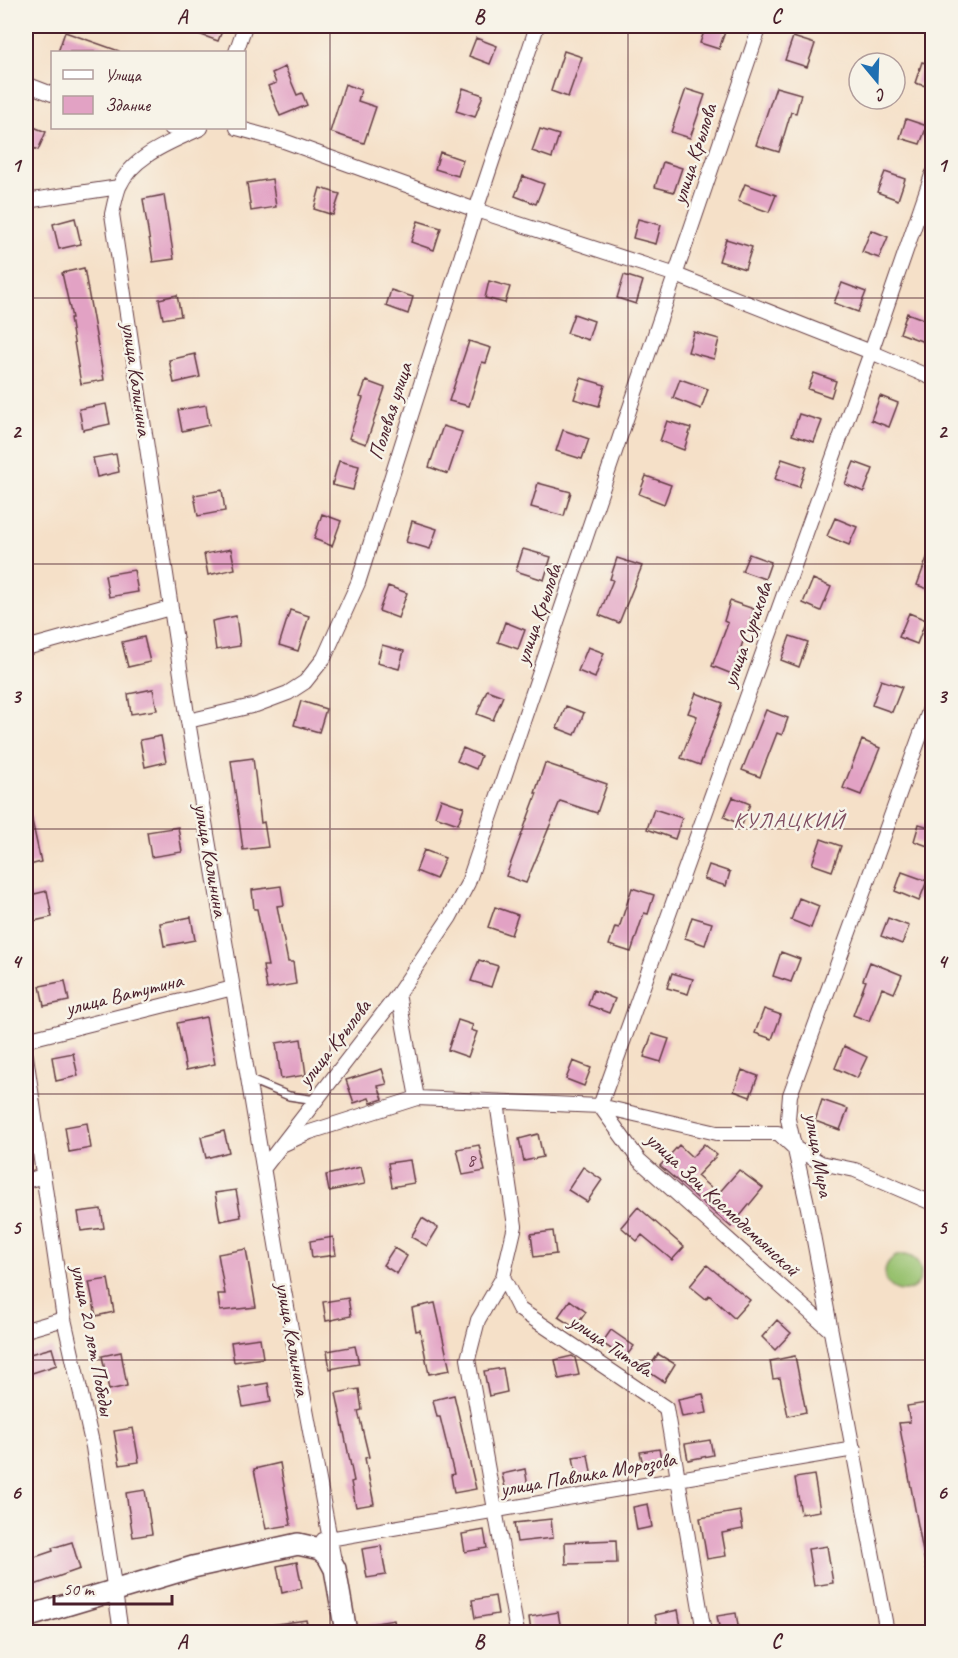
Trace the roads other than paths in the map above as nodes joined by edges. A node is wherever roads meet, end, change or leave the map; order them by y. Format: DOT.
graph roads {
  1 [pos="245,26"];
  2 [pos="537,26"];
  3 [pos="760,26"];
  4 [pos="236,51"];
  5 [pos="26,84"];
  6 [pos="51,94"];
  7 [pos="199,129"];
  8 [pos="241,129"];
  9 [pos="933,175"];
  10 [pos="119,187"];
  11 [pos="26,201"];
  12 [pos="476,210"];
  13 [pos="676,275"];
  14 [pos="871,352"];
  15 [pos="933,378"];
  16 [pos="170,608"];
  17 [pos="26,648"];
  18 [pos="933,703"];
  19 [pos="188,721"];
  20 [pos="233,988"];
  21 [pos="398,994"];
  22 [pos="26,1040"];
  23 [pos="26,1056"];
  24 [pos="248,1079"];
  25 [pos="417,1098"];
  26 [pos="316,1100"];
  27 [pos="496,1102"];
  28 [pos="600,1106"];
  29 [pos="793,1147"];
  30 [pos="278,1148"];
  31 [pos="263,1169"];
  32 [pos="43,1176"];
  33 [pos="26,1181"];
  34 [pos="933,1203"];
  35 [pos="503,1277"];
  36 [pos="63,1319"];
  37 [pos="26,1330"];
  38 [pos="831,1331"];
  39 [pos="854,1449"];
  40 [pos="680,1480"];
  41 [pos="496,1511"];
  42 [pos="330,1539"];
  43 [pos="298,1544"];
  44 [pos="335,1569"];
  45 [pos="114,1589"];
  46 [pos="26,1617"];
  47 [pos="121,1632"];
  48 [pos="346,1632"];
  49 [pos="517,1632"];
  50 [pos="704,1632"];
  51 [pos="887,1632"];
  1 -- 4 [label="street"];
  2 -- 12 [label="street, Полевая улица"];
  3 -- 13 [label="street, улица Крылова"];
  5 -- 6 [label="street"];
  7 -- 10 [label="street, улица Калинина"];
  8 -- 12 [label="street"];
  9 -- 14 [label="street, улица Сурикова"];
  10 -- 11 [label="street"];
  10 -- 16 [label="street, улица Калинина"];
  12 -- 13 [label="street"];
  12 -- 19 [label="street, Полевая улица"];
  13 -- 14 [label="street"];
  13 -- 21 [label="street, улица Крылова"];
  14 -- 15 [label="street"];
  14 -- 28 [label="street, улица Сурикова"];
  16 -- 17 [label="street"];
  16 -- 19 [label="street, улица Калинина"];
  18 -- 29 [label="street, улица Мира"];
  19 -- 20 [label="street, улица Калинина"];
  20 -- 22 [label="street, улица Ватутина"];
  20 -- 24 [label="street, улица Калинина"];
  21 -- 25 [label="street"];
  21 -- 26 [label="street, улица Крылова"];
  23 -- 32 [label="street, улица 20 лет Победы"];
  24 -- 26 [label="lane"];
  24 -- 31 [label="street, улица Калинина"];
  25 -- 27 [label="street"];
  25 -- 30 [label="street"];
  26 -- 30 [label="street, улица Крылова"];
  27 -- 28 [label="street"];
  27 -- 35 [label="street"];
  28 -- 29 [label="street"];
  28 -- 38 [label="street, улица Зои Космодемьянской"];
  29 -- 34 [label="street"];
  29 -- 38 [label="street, улица Мира"];
  30 -- 31 [label="street, улица Крылова"];
  31 -- 42 [label="street, улица Калинина"];
  32 -- 33 [label="street"];
  32 -- 36 [label="street, улица 20 лет Победы"];
  35 -- 40 [label="street, улица Титова"];
  35 -- 41 [label="street"];
  36 -- 37 [label="street"];
  36 -- 45 [label="street, улица 20 лет Победы"];
  38 -- 39 [label="street, улица Мира"];
  39 -- 40 [label="street, улица Павлика Морозова"];
  39 -- 51 [label="street, улица Мира"];
  40 -- 41 [label="street, улица Павлика Морозова"];
  40 -- 50 [label="street, улица Титова"];
  41 -- 42 [label="street, улица Павлика Морозова"];
  41 -- 49 [label="street"];
  42 -- 43 [label="street, улица Павлика Морозова"];
  42 -- 44 [label="street, улица Калинина"];
  43 -- 44 [label="main road"];
  43 -- 45 [label="main road"];
  44 -- 48 [label="main road, улица Калинина"];
  45 -- 46 [label="main road"];
  45 -- 47 [label="street, улица 20 лет Победы"];
}
